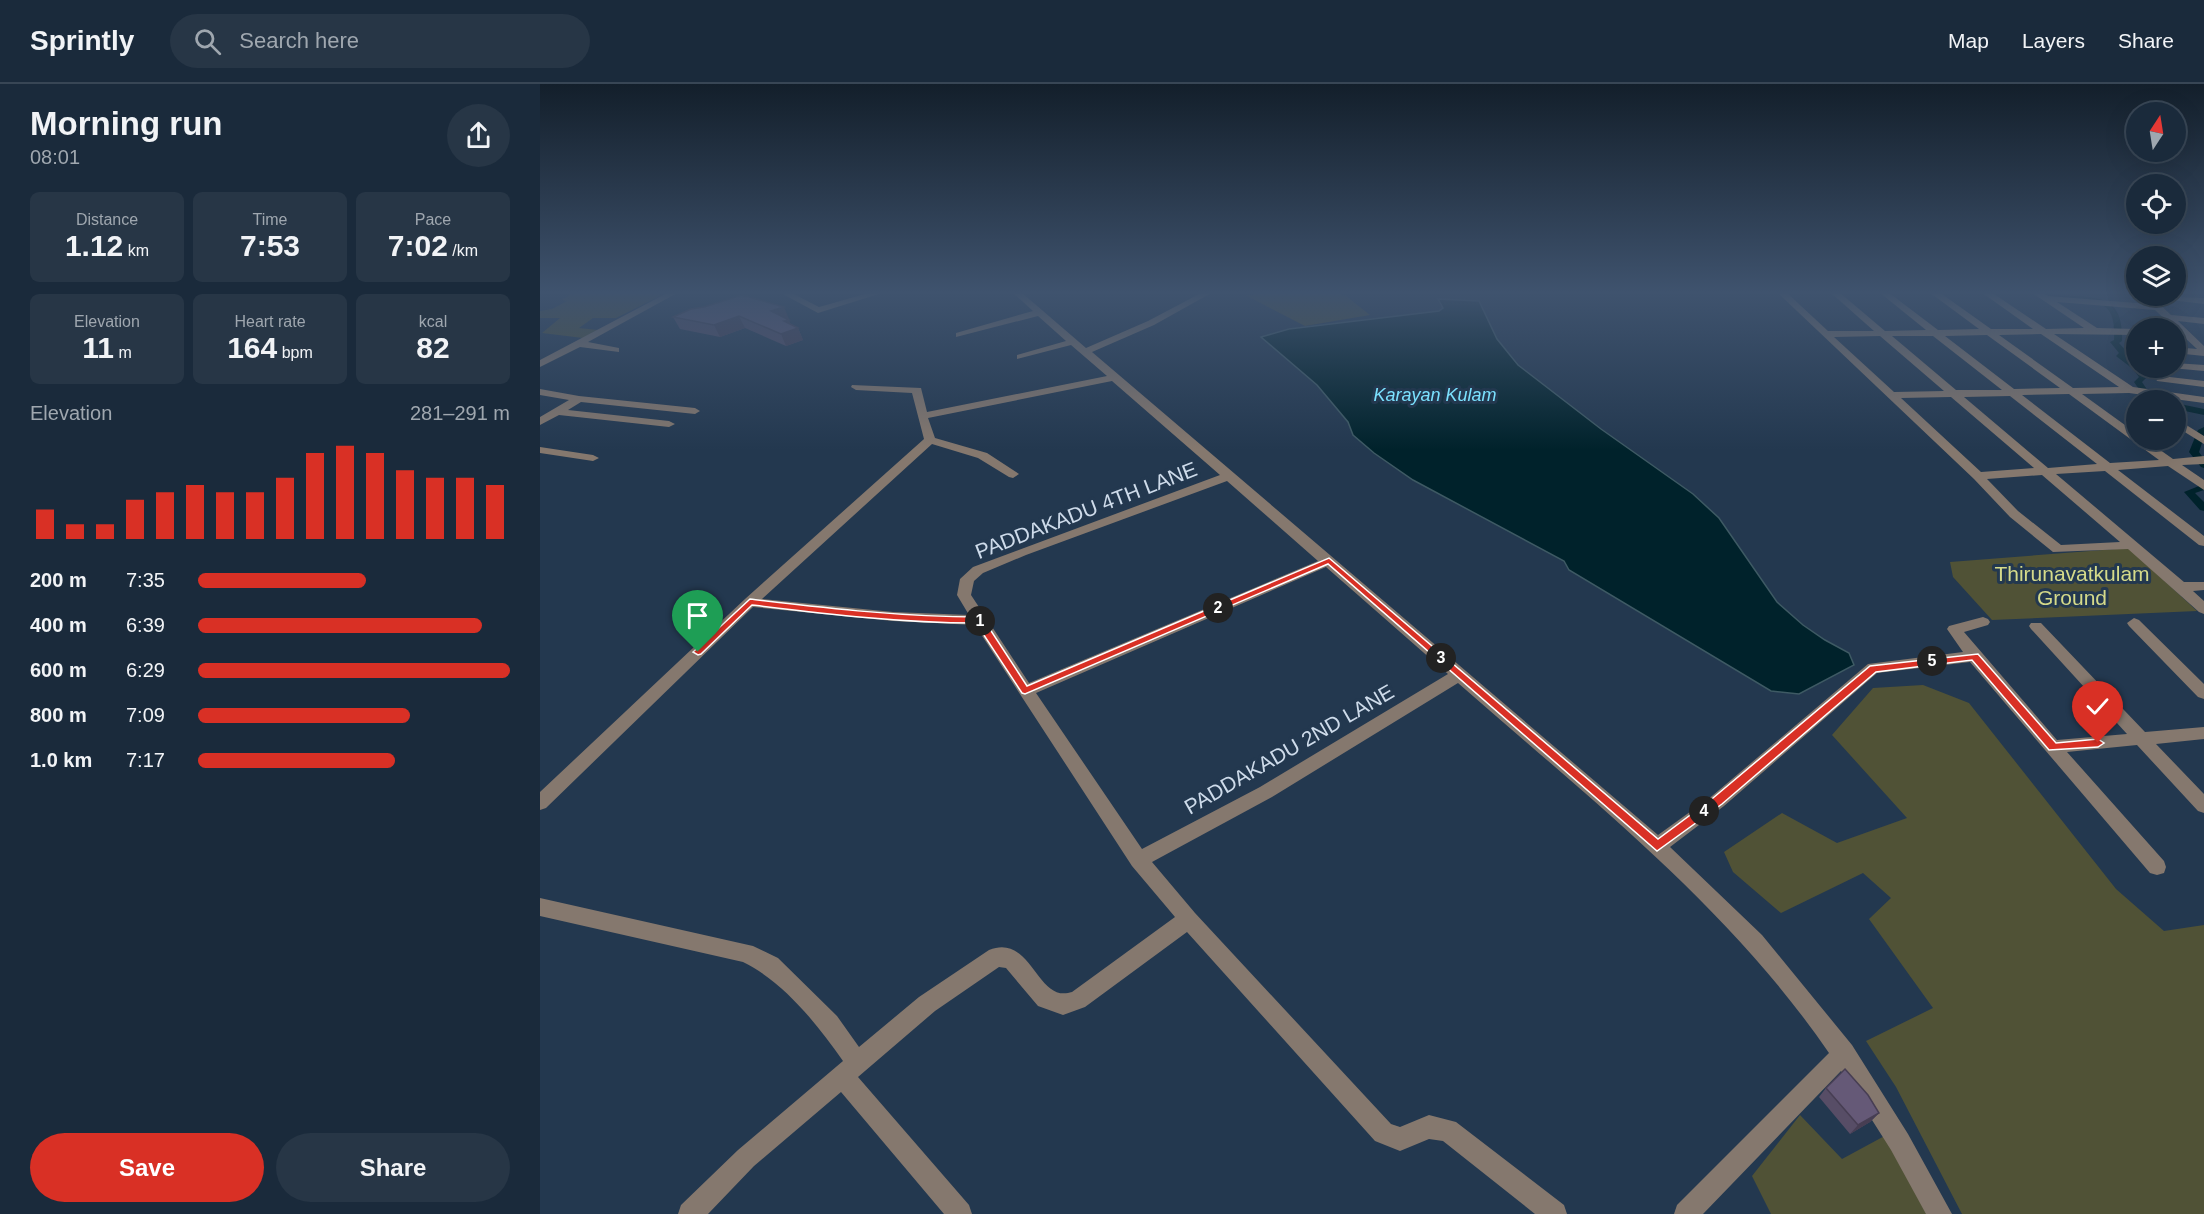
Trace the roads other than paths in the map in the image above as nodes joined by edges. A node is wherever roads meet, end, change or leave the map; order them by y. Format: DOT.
graph roads {
  1 [pos="579,345"];
  2 [pos="584,345"];
  3 [pos="1085,345"];
  4 [pos="1838,345"];
  5 [pos="1896,345"];
  6 [pos="1950,345"];
  7 [pos="2006,345"];
  8 [pos="2064,345"];
  9 [pos="1081,346"];
  10 [pos="616,350"];
  11 [pos="2186,351"];
  12 [pos="2204,352"];
  13 [pos="1020,357"];
  14 [pos="540,364"];
  15 [pos="2186,367"];
  16 [pos="2204,368"];
  17 [pos="1116,377"];
  18 [pos="2161,379"];
  19 [pos="2204,384"];
  20 [pos="856,387"];
  21 [pos="2126,390"];
  22 [pos="2128,390"];
  23 [pos="2011,391"];
  24 [pos="2071,391"];
  25 [pos="540,392"];
  26 [pos="1952,393"];
  27 [pos="1890,395"];
  28 [pos="2186,398"];
  29 [pos="579,399"];
  30 [pos="2204,400"];
  31 [pos="695,411"];
  32 [pos="558,412"];
  33 [pos="922,416"];
  34 [pos="540,422"];
  35 [pos="669,424"];
  36 [pos="2186,429"];
  37 [pos="2126,431"];
  38 [pos="930,440"];
  39 [pos="2204,441"];
  40 [pos="540,450"];
  41 [pos="2153,450"];
  42 [pos="593,458"];
  43 [pos="2204,460"];
  44 [pos="2170,462"];
  45 [pos="2110,467"];
  46 [pos="2045,471"];
  47 [pos="1013,474"];
  48 [pos="1228,476"];
  49 [pos="1978,476"];
  50 [pos="2204,486"];
  51 [pos="2204,542"];
  52 [pos="2132,545"];
  53 [pos="1329,561"];
  54 [pos="2204,586"];
  55 [pos="2181,587"];
  56 [pos="750,602"];
  57 [pos="2204,609"];
  58 [pos="979,620"];
  59 [pos="1983,622"];
  60 [pos="2134,623"];
  61 [pos="2036,626"];
  62 [pos="1974,656"];
  63 [pos="1460,674"];
  64 [pos="1025,691"];
  65 [pos="2204,693"];
  66 [pos="2204,733"];
  67 [pos="2143,739"];
  68 [pos="2053,747"];
  69 [pos="540,803"];
  70 [pos="2204,806"];
  71 [pos="1657,846"];
  72 [pos="1139,860"];
  73 [pos="2157,867"];
  74 [pos="540,908"];
  75 [pos="1188,919"];
  76 [pos="1844,1053"];
  77 [pos="850,1070"];
  78 [pos="690,1214"];
  79 [pos="960,1214"];
  80 [pos="1555,1214"];
  81 [pos="1686,1214"];
  82 [pos="1941,1214"];
  1 -- 14 [label="street"];
  2 -- 10 [label="street"];
  3 -- 9 [label="street"];
  4 -- 27 [label="street"];
  5 -- 26 [label="street"];
  6 -- 23 [label="street"];
  7 -- 24 [label="street"];
  8 -- 22 [label="street"];
  9 -- 13 [label="street"];
  9 -- 17 [label="street"];
  11 -- 12 [label="street"];
  15 -- 16 [label="street"];
  17 -- 33 [label="street"];
  17 -- 48 [label="street"];
  18 -- 19 [label="street"];
  20 -- 33 [label="street"];
  21 -- 24 [label="street"];
  23 -- 24 [label="street"];
  23 -- 26 [label="street"];
  23 -- 45 [label="street"];
  24 -- 37 [label="street"];
  25 -- 29 [label="street"];
  26 -- 27 [label="street"];
  26 -- 46 [label="street"];
  27 -- 49 [label="street"];
  28 -- 30 [label="street"];
  29 -- 31 [label="street"];
  29 -- 32 [label="street"];
  32 -- 34 [label="street"];
  32 -- 35 [label="street"];
  33 -- 38 [label="street"];
  36 -- 39 [label="street"];
  38 -- 47 [label="street"];
  38 -- 56 [label="street"];
  40 -- 42 [label="street"];
  41 -- 44 [label="street"];
  43 -- 44 [label="street"];
  44 -- 45 [label="street"];
  44 -- 50 [label="street"];
  45 -- 46 [label="street"];
  45 -- 51 [label="street"];
  46 -- 49 [label="street"];
  46 -- 52 [label="street"];
  48 -- 53 [label="street"];
  48 -- 58 [label="street, PADDAKADU 4TH LANE"];
  49 -- 52 [label="street"];
  52 -- 55 [label="street"];
  53 -- 63 [label="street"];
  53 -- 64 [label="street"];
  54 -- 55 [label="street"];
  55 -- 57 [label="street"];
  56 -- 58 [label="street"];
  56 -- 69 [label="street"];
  58 -- 64 [label="street, PADDAKADU 4TH LANE"];
  59 -- 62 [label="street"];
  60 -- 65 [label="street"];
  61 -- 67 [label="street"];
  62 -- 68 [label="street"];
  62 -- 71 [label="street"];
  63 -- 71 [label="street"];
  63 -- 72 [label="street, PADDAKADU 2ND LANE"];
  64 -- 72 [label="street, PADDAKADU 4TH LANE"];
  66 -- 67 [label="street"];
  67 -- 68 [label="street"];
  67 -- 70 [label="street"];
  68 -- 73 [label="street"];
  71 -- 76 [label="street"];
  72 -- 75 [label="street, PADDAKADU 4TH LANE"];
  74 -- 77 [label="street"];
  75 -- 77 [label="street"];
  75 -- 80 [label="street, PADDAKADU 4TH LANE"];
  76 -- 81 [label="street"];
  76 -- 82 [label="street"];
  77 -- 78 [label="street"];
  77 -- 79 [label="street"];
}
